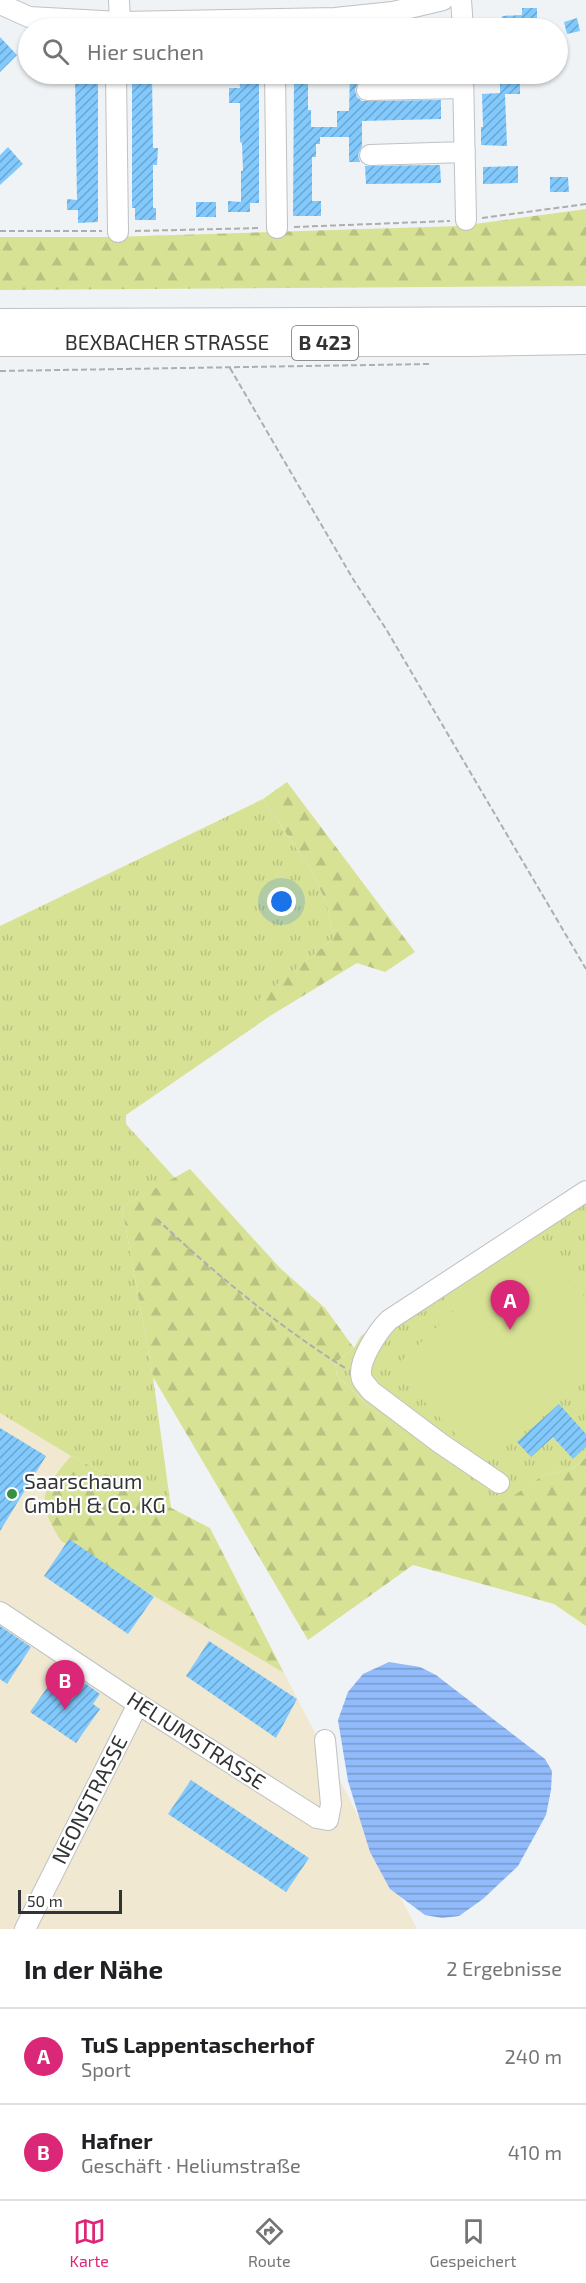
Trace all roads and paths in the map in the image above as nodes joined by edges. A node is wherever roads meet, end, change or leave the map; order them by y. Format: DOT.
graph roads {
  1 [pos="119,0"];
  2 [pos="443,0"];
  3 [pos="461,0"];
  4 [pos="0,4"];
  5 [pos="41,18"];
  6 [pos="117,18"];
  7 [pos="342,18"];
  8 [pos="462,18"];
  9 [pos="116,84"];
  10 [pos="274,84"];
  11 [pos="431,84"];
  12 [pos="463,84"];
  13 [pos="367,90"];
  14 [pos="465,152"];
  15 [pos="370,155"];
  16 [pos="466,220"];
  17 [pos="277,228"];
  18 [pos="118,231"];
  19 [pos="586,320"];
  20 [pos="0,322"];
  21 [pos="586,340"];
  22 [pos="0,343"];
  23 [pos="432,364"];
  24 [pos="230,368"];
  25 [pos="0,370"];
  26 [pos="586,969"];
  27 [pos="586,1191"];
  28 [pos="157,1219"];
  29 [pos="362,1379"];
  30 [pos="499,1484"];
  31 [pos="0,1612"];
  32 [pos="138,1704"];
  33 [pos="324,1740"];
  34 [pos="25,1929"];
  1 -- 6 [label="street"];
  2 -- 7 [label="street"];
  3 -- 8 [label="street"];
  4 -- 5 [label="street"];
  9 -- 18 [label="street"];
  10 -- 17 [label="street"];
  11 -- 13 [label="street"];
  12 -- 14 [label="street"];
  14 -- 15 [label="street"];
  14 -- 16 [label="street"];
  19 -- 20 [label="main road, BEXBACHER STRASSE"];
  21 -- 22 [label="main road, BEXBACHER STRASSE / B 423"];
  23 -- 24 [label="path"];
  24 -- 25 [label="path"];
  24 -- 26 [label="path"];
  27 -- 29 [label="street"];
  28 -- 29 [label="path"];
  29 -- 30 [label="street"];
  31 -- 32 [label="street, HELIUMSTRASSE"];
  32 -- 33 [label="street, HELIUMSTRASSE"];
  32 -- 34 [label="street, NEONSTRASSE"];
}
